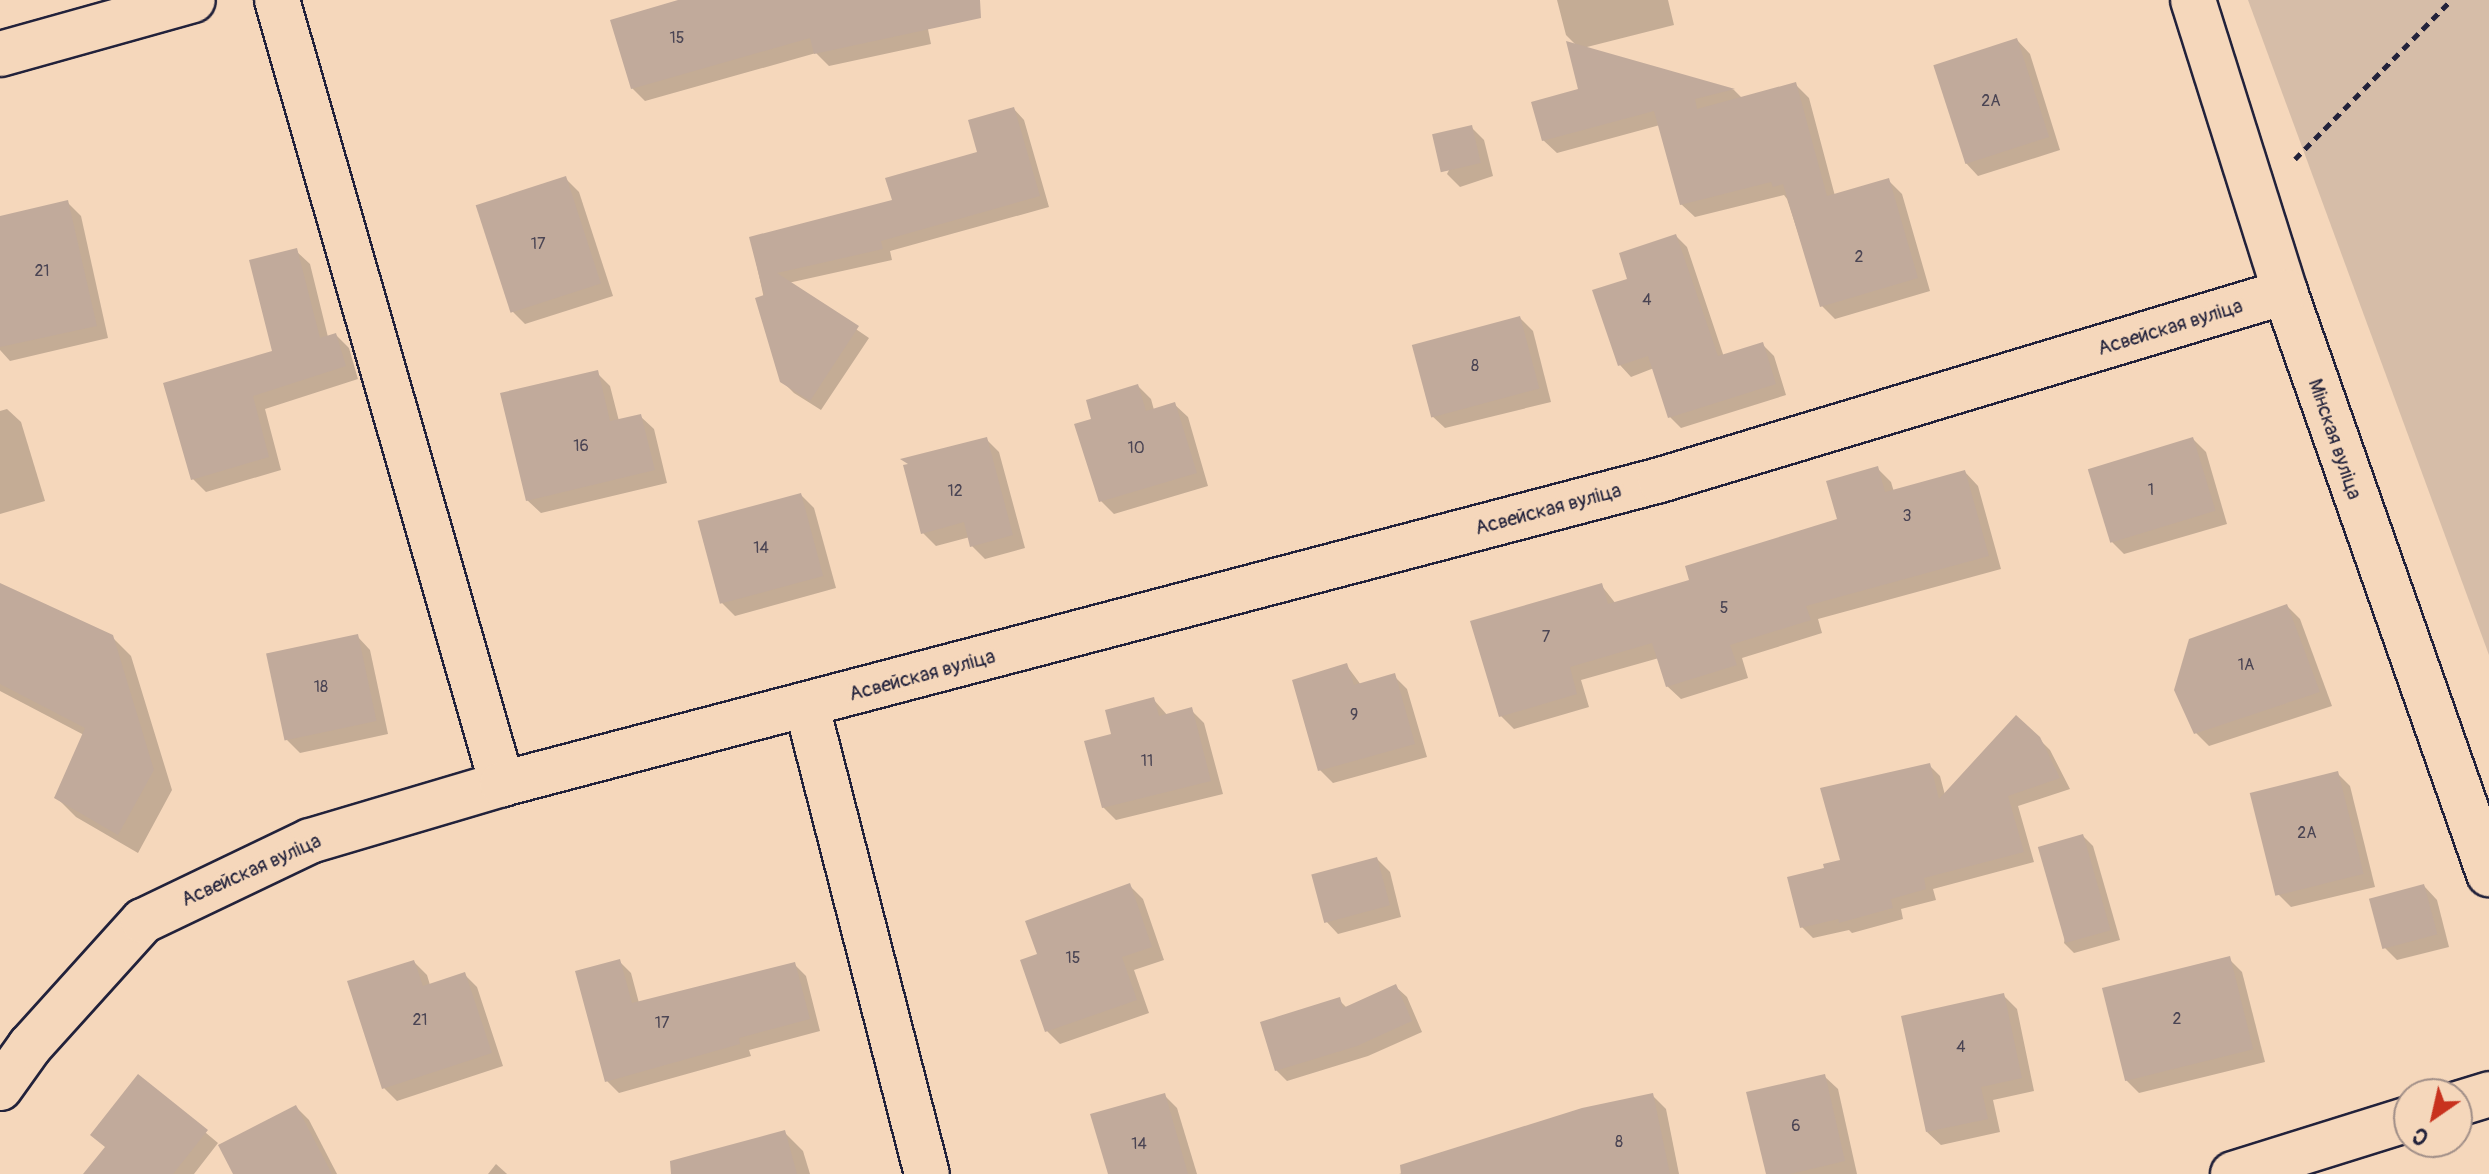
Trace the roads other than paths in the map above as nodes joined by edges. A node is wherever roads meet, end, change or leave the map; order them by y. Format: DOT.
graph roads {
  1 [pos="193,0"];
  2 [pos="277,0"];
  3 [pos="2193,0"];
  4 [pos="3,43"];
  5 [pos="2285,292"];
  6 [pos="807,707"];
  7 [pos="502,784"];
  8 [pos="2489,874"];
  9 [pos="0,1088"];
  10 [pos="2393,1124"];
  11 [pos="927,1174"];
  12 [pos="2233,1174"];
  1 -- 4 [label="street"];
  2 -- 7 [label="street"];
  3 -- 5 [label="street, Мінская вуліца"];
  5 -- 6 [label="street, Асвейская вуліца"];
  5 -- 8 [label="street, Мінская вуліца"];
  6 -- 7 [label="street, Асвейская вуліца"];
  6 -- 11 [label="street"];
  7 -- 9 [label="street, Асвейская вуліца"];
  10 -- 12 [label="street"];
}
